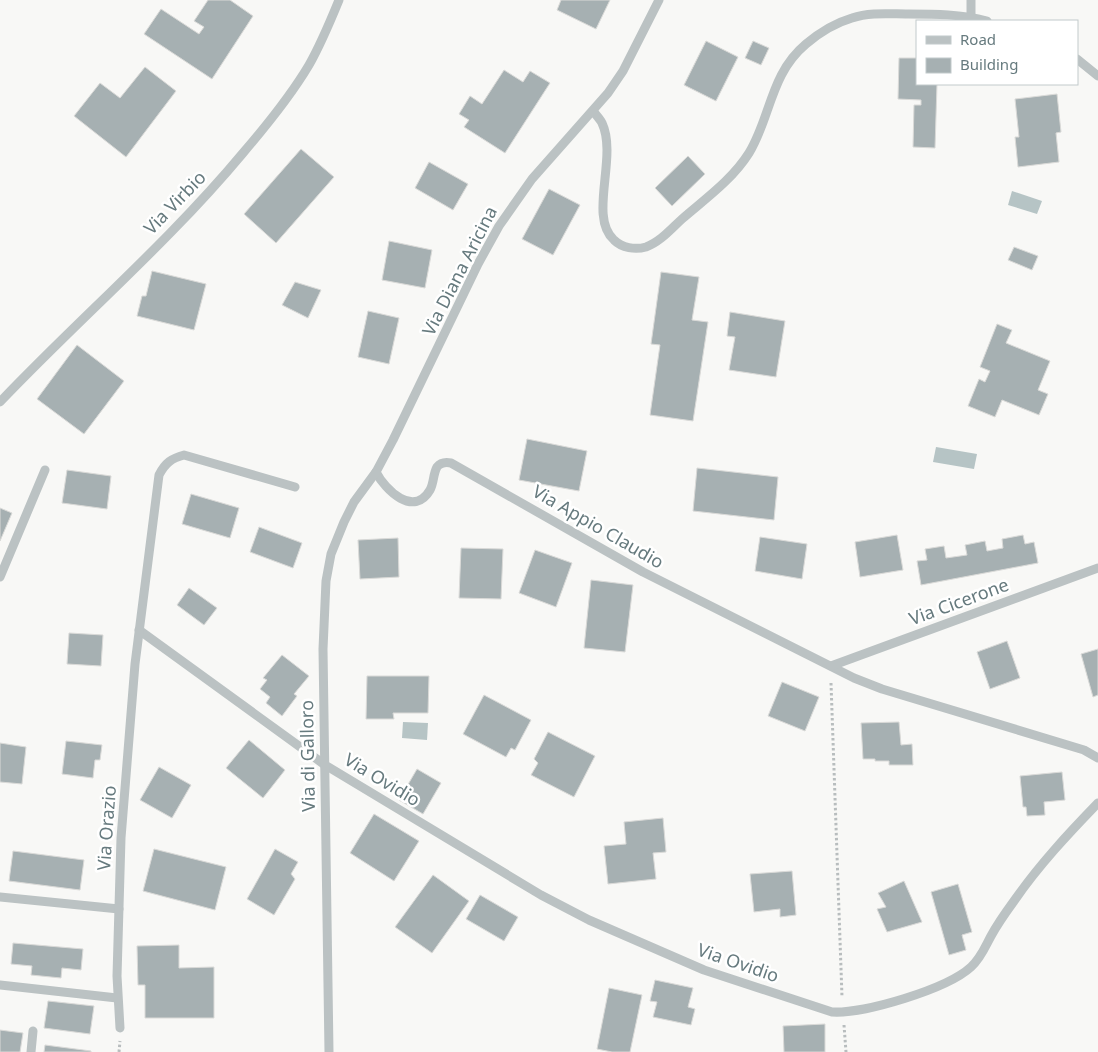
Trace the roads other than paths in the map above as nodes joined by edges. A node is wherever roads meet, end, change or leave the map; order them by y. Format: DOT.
graph roads {
  1 [pos="339,0"];
  2 [pos="659,0"];
  3 [pos="971,0"];
  4 [pos="971,17"];
  5 [pos="983,20"];
  6 [pos="1078,60"];
  7 [pos="1098,76"];
  8 [pos="593,111"];
  9 [pos="0,402"];
  10 [pos="45,470"];
  11 [pos="376,472"];
  12 [pos="294,488"];
  13 [pos="1098,568"];
  14 [pos="0,577"];
  15 [pos="140,630"];
  16 [pos="831,666"];
  17 [pos="1098,758"];
  18 [pos="325,765"];
  19 [pos="1098,803"];
  20 [pos="0,897"];
  21 [pos="119,909"];
  22 [pos="0,985"];
  23 [pos="117,998"];
  24 [pos="120,1028"];
  25 [pos="33,1031"];
  26 [pos="31,1052"];
  27 [pos="329,1052"];
  1 -- 9 [label="street, Via Virbio"];
  2 -- 8 [label="street, Via Diana Aricina"];
  3 -- 4 [label="street"];
  4 -- 5 [label="street"];
  4 -- 8 [label="street"];
  6 -- 7 [label="street"];
  8 -- 11 [label="street, Via Diana Aricina"];
  10 -- 14 [label="street"];
  11 -- 16 [label="street, Via Appio Claudio"];
  11 -- 18 [label="street, Via di Galloro"];
  12 -- 15 [label="street, Via Orazio"];
  13 -- 16 [label="street, Via Cicerone"];
  15 -- 18 [label="street"];
  15 -- 21 [label="street, Via Orazio"];
  16 -- 17 [label="street"];
  18 -- 19 [label="street, Via Ovidio"];
  18 -- 27 [label="street, Via di Galloro"];
  20 -- 21 [label="street"];
  21 -- 23 [label="street, Via Orazio"];
  22 -- 23 [label="street"];
  23 -- 24 [label="street, Via Orazio"];
  25 -- 26 [label="street"];
}
